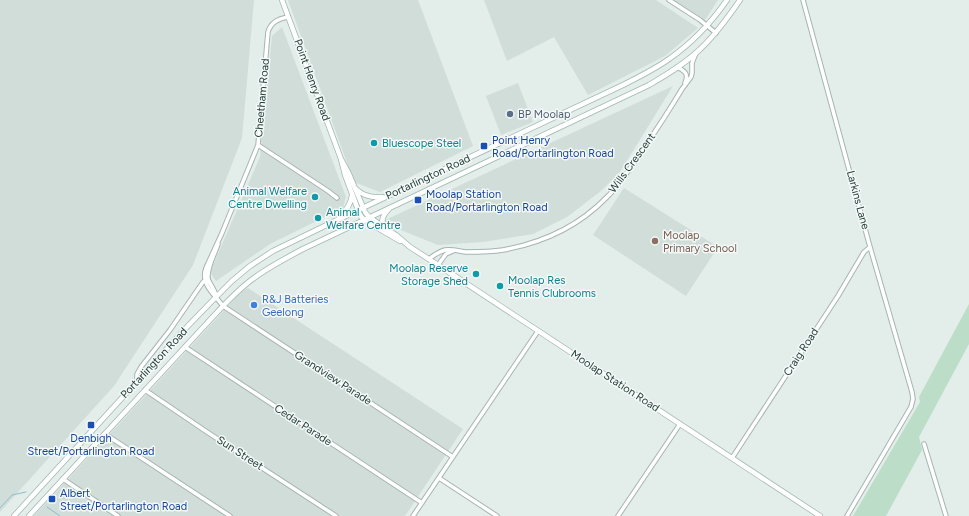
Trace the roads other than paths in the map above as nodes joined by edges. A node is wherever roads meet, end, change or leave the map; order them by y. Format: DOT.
graph roads {
  1 [pos="282,0"];
  2 [pos="669,0"];
  3 [pos="727,0"];
  4 [pos="740,0"];
  5 [pos="803,0"];
  6 [pos="288,17"];
  7 [pos="707,26"];
  8 [pos="716,33"];
  9 [pos="696,53"];
  10 [pos="677,67"];
  11 [pos="682,89"];
  12 [pos="258,145"];
  13 [pos="341,159"];
  14 [pos="355,187"];
  15 [pos="352,193"];
  16 [pos="384,197"];
  17 [pos="338,198"];
  18 [pos="390,207"];
  19 [pos="361,208"];
  20 [pos="367,218"];
  21 [pos="335,221"];
  22 [pos="386,228"];
  23 [pos="410,246"];
  24 [pos="870,247"];
  25 [pos="454,251"];
  26 [pos="429,259"];
  27 [pos="438,265"];
  28 [pos="206,280"];
  29 [pos="216,297"];
  30 [pos="223,306"];
  31 [pos="538,331"];
  32 [pos="185,347"];
  33 [pos="136,382"];
  34 [pos="146,390"];
  35 [pos="680,424"];
  36 [pos="105,434"];
  37 [pos="924,444"];
  38 [pos="453,457"];
  39 [pos="732,458"];
  40 [pos="439,478"];
  41 [pos="62,479"];
  42 [pos="422,503"];
  43 [pos="14,516"];
  44 [pos="29,516"];
  45 [pos="118,516"];
  46 [pos="230,516"];
  47 [pos="336,516"];
  48 [pos="413,516"];
  49 [pos="497,516"];
  50 [pos="618,516"];
  51 [pos="820,516"];
  52 [pos="846,516"];
  53 [pos="946,516"];
  1 -- 6 [label="main road, Point Henry Road"];
  2 -- 7 [label="street"];
  3 -- 7 [label="main road, Portarlington Road"];
  4 -- 8 [label="main road, Portarlington Road"];
  5 -- 24 [label="street, Larkins Lane"];
  6 -- 12 [label="street, Cheetham Road"];
  6 -- 13 [label="main road, Point Henry Road"];
  7 -- 8 [label="street"];
  7 -- 16 [label="main road, Portarlington Road"];
  8 -- 9 [label="main road, Portarlington Road"];
  9 -- 10 [label="main road, Portarlington Road"];
  9 -- 11 [label="street, Wills Crescent"];
  10 -- 11 [label="street, Wills Crescent"];
  10 -- 18 [label="main road, Portarlington Road"];
  11 -- 25 [label="street, Wills Crescent"];
  12 -- 17 [label="street"];
  12 -- 28 [label="street, Cheetham Road"];
  13 -- 14 [label="main road, Point Henry Road"];
  13 -- 15 [label="main road, Point Henry Road"];
  14 -- 16 [label="main road"];
  14 -- 19 [label="main road, Point Henry Road"];
  15 -- 19 [label="main road, Point Henry Road"];
  15 -- 21 [label="main road"];
  16 -- 19 [label="main road, Portarlington Road"];
  18 -- 20 [label="main road, Portarlington Road"];
  18 -- 22 [label="main road"];
  19 -- 20 [label="main road, Point Henry Road"];
  19 -- 21 [label="main road, Portarlington Road"];
  20 -- 22 [label="main road, Moolap Station Road"];
  20 -- 23 [label="main road, Moolap Station Road"];
  20 -- 30 [label="main road, Portarlington Road"];
  21 -- 29 [label="main road, Portarlington Road"];
  22 -- 23 [label="main road, Moolap Station Road"];
  23 -- 26 [label="main road, Moolap Station Road"];
  24 -- 39 [label="street, Craig Road"];
  24 -- 52 [label="street, Larkins Lane"];
  25 -- 26 [label="street, Wills Crescent"];
  25 -- 27 [label="street"];
  26 -- 27 [label="main road, Moolap Station Road"];
  27 -- 31 [label="main road, Moolap Station Road"];
  28 -- 29 [label="street"];
  28 -- 33 [label="street"];
  29 -- 30 [label="street, Grandview Parade"];
  29 -- 33 [label="main road, Portarlington Road"];
  30 -- 32 [label="main road, Portarlington Road"];
  30 -- 38 [label="street, Grandview Parade"];
  31 -- 35 [label="main road, Moolap Station Road"];
  31 -- 38 [label="street"];
  32 -- 34 [label="main road, Portarlington Road"];
  32 -- 42 [label="street, Cedar Parade"];
  33 -- 43 [label="main road, Portarlington Road"];
  34 -- 36 [label="main road, Portarlington Road"];
  34 -- 47 [label="street, Sun Street"];
  35 -- 39 [label="main road, Moolap Station Road"];
  35 -- 50 [label="street"];
  36 -- 41 [label="main road, Portarlington Road"];
  36 -- 46 [label="street"];
  37 -- 53 [label="street"];
  38 -- 40 [label="street"];
  39 -- 51 [label="main road, Moolap Station Road"];
  40 -- 42 [label="street"];
  40 -- 49 [label="street"];
  41 -- 44 [label="main road, Portarlington Road"];
  41 -- 45 [label="street"];
  42 -- 48 [label="street"];
}
